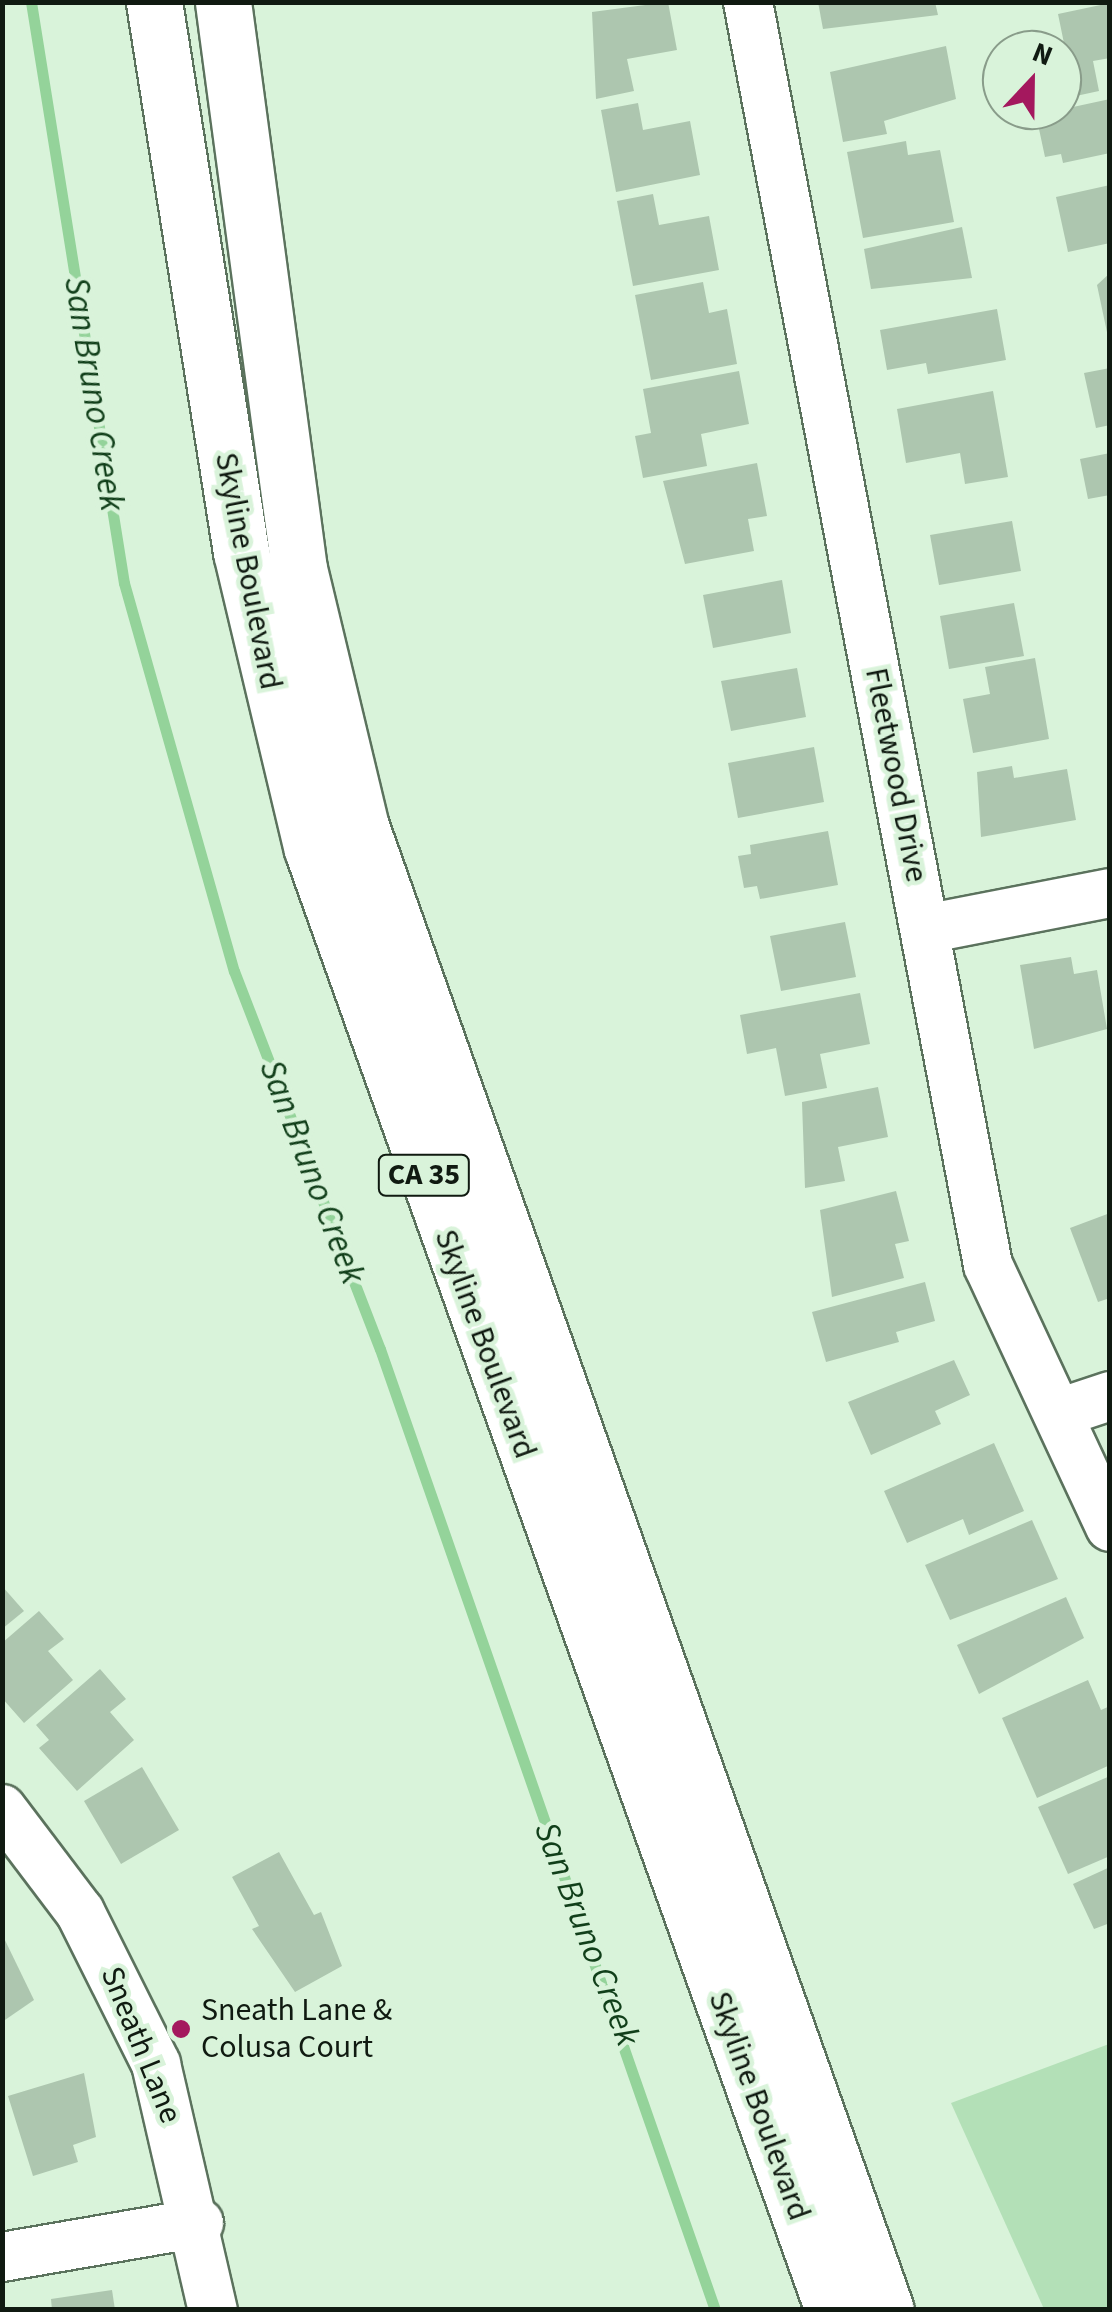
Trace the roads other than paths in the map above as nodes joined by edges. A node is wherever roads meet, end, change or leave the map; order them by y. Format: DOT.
graph roads {
  1 [pos="154,2"];
  2 [pos="224,2"];
  3 [pos="748,2"];
  4 [pos="1110,893"];
  5 [pos="926,929"];
  6 [pos="1110,1396"];
  7 [pos="1059,1413"];
  8 [pos="1110,1527"];
  9 [pos="2,1809"];
  10 [pos="198,2223"];
  11 [pos="2,2257"];
  12 [pos="213,2310"];
  13 [pos="832,2310"];
  14 [pos="886,2310"];
  1 -- 13 [label="main road, Skyline Boulevard / CA 35"];
  2 -- 14 [label="main road, Skyline Boulevard / CA 35"];
  3 -- 5 [label="street, Fleetwood Drive"];
  4 -- 5 [label="street"];
  5 -- 7 [label="street, Fleetwood Drive"];
  6 -- 7 [label="street"];
  7 -- 8 [label="street, Fleetwood Drive"];
  9 -- 10 [label="street, Sneath Lane"];
  10 -- 11 [label="street"];
  10 -- 12 [label="street, Sneath Lane"];
}
